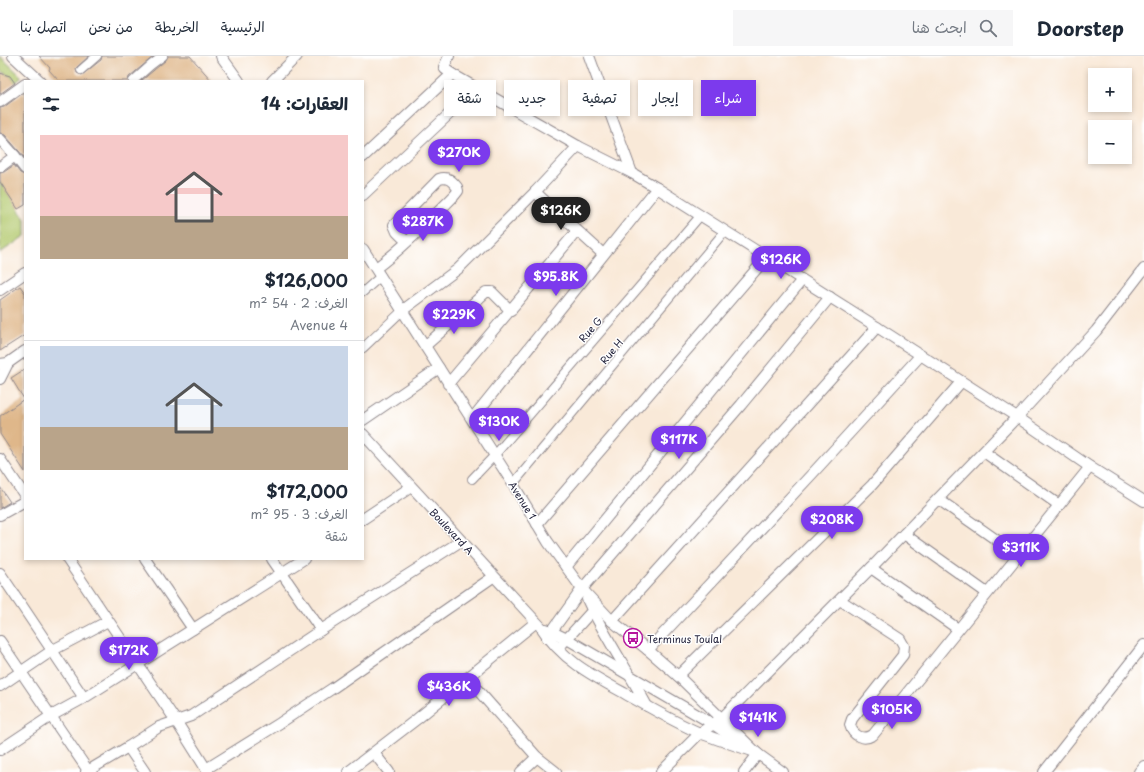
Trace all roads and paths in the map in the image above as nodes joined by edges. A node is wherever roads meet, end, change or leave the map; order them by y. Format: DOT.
graph roads {
  1 [pos="14,56"];
  2 [pos="98,56"];
  3 [pos="163,56"];
  4 [pos="297,56"];
  5 [pos="449,56"];
  6 [pos="589,56"];
  7 [pos="224,57"];
  8 [pos="81,70"];
  9 [pos="452,74"];
  10 [pos="35,80"];
  11 [pos="134,80"];
  12 [pos="238,80"];
  13 [pos="273,80"];
  14 [pos="463,80"];
  15 [pos="24,85"];
  16 [pos="496,99"];
  17 [pos="0,102"];
  18 [pos="447,116"];
  19 [pos="0,139"];
  20 [pos="578,146"];
  21 [pos="15,156"];
  22 [pos="364,156"];
  23 [pos="0,167"];
  24 [pos="24,168"];
  25 [pos="632,173"];
  26 [pos="657,188"];
  27 [pos="535,192"];
  28 [pos="364,194"];
  29 [pos="701,215"];
  30 [pos="577,231"];
  31 [pos="725,232"];
  32 [pos="407,242"];
  33 [pos="364,250"];
  34 [pos="603,254"];
  35 [pos="766,258"];
  36 [pos="1144,269"];
  37 [pos="379,272"];
  38 [pos="24,276"];
  39 [pos="802,280"];
  40 [pos="0,290"];
  41 [pos="364,291"];
  42 [pos="830,297"];
  43 [pos="403,310"];
  44 [pos="511,311"];
  45 [pos="877,327"];
  46 [pos="425,346"];
  47 [pos="364,347"];
  48 [pos="24,352"];
  49 [pos="920,356"];
  50 [pos="4,363"];
  51 [pos="439,368"];
  52 [pos="0,379"];
  53 [pos="962,382"];
  54 [pos="448,384"];
  55 [pos="1017,417"];
  56 [pos="364,419"];
  57 [pos="472,419"];
  58 [pos="364,435"];
  59 [pos="984,452"];
  60 [pos="494,456"];
  61 [pos="0,459"];
  62 [pos="1090,466"];
  63 [pos="472,479"];
  64 [pos="513,484"];
  65 [pos="411,486"];
  66 [pos="24,495"];
  67 [pos="938,499"];
  68 [pos="1144,501"];
  69 [pos="24,502"];
  70 [pos="1059,505"];
  71 [pos="0,515"];
  72 [pos="364,518"];
  73 [pos="538,524"];
  74 [pos="904,534"];
  75 [pos="461,541"];
  76 [pos="1018,555"];
  77 [pos="146,560"];
  78 [pos="273,560"];
  79 [pos="303,560"];
  80 [pos="71,561"];
  81 [pos="566,568"];
  82 [pos="871,568"];
  83 [pos="0,573"];
  84 [pos="282,574"];
  85 [pos="493,577"];
  86 [pos="582,590"];
  87 [pos="987,593"];
  88 [pos="840,600"];
  89 [pos="594,608"];
  90 [pos="108,621"];
  91 [pos="612,621"];
  92 [pos="538,625"];
  93 [pos="194,629"];
  94 [pos="958,629"];
  95 [pos="321,630"];
  96 [pos="550,634"];
  97 [pos="567,639"];
  98 [pos="0,640"];
  99 [pos="1144,645"];
  100 [pos="53,650"];
  101 [pos="558,650"];
  102 [pos="648,650"];
  103 [pos="138,664"];
  104 [pos="22,672"];
  105 [pos="678,676"];
  106 [pos="632,677"];
  107 [pos="467,678"];
  108 [pos="0,686"];
  109 [pos="84,698"];
  110 [pos="647,706"];
  111 [pos="51,716"];
  112 [pos="722,718"];
  113 [pos="176,721"];
  114 [pos="713,724"];
  115 [pos="700,733"];
  116 [pos="128,747"];
  117 [pos="0,750"];
  118 [pos="374,753"];
  119 [pos="758,754"];
  120 [pos="537,757"];
  121 [pos="1144,766"];
  122 [pos="207,770"];
  123 [pos="88,771"];
  124 [pos="145,772"];
  125 [pos="348,772"];
  126 [pos="389,772"];
  127 [pos="521,772"];
  128 [pos="556,772"];
  129 [pos="661,772"];
  130 [pos="744,772"];
  131 [pos="783,772"];
  132 [pos="1044,772"];
  133 [pos="1139,772"];
  1 -- 10 [label="street"];
  2 -- 8 [label="street"];
  3 -- 11 [label="street"];
  4 -- 13 [label="street"];
  5 -- 9 [label="street"];
  6 -- 25 [label="street"];
  7 -- 12 [label="street"];
  9 -- 14 [label="street"];
  9 -- 22 [label="street"];
  15 -- 17 [label="street"];
  16 -- 20 [label="street"];
  18 -- 28 [label="street"];
  19 -- 21 [label="street"];
  20 -- 25 [label="street"];
  20 -- 27 [label="street"];
  21 -- 23 [label="street"];
  21 -- 24 [label="street"];
  25 -- 26 [label="street"];
  26 -- 29 [label="street"];
  26 -- 34 [label="street"];
  27 -- 30 [label="street"];
  27 -- 43 [label="street"];
  29 -- 31 [label="street"];
  29 -- 60 [label="street, Rue G"];
  30 -- 34 [label="street"];
  30 -- 44 [label="street"];
  31 -- 35 [label="street"];
  31 -- 64 [label="street, Rue H"];
  32 -- 32 [label="street"];
  32 -- 37 [label="street"];
  33 -- 37 [label="street, Avenue 1"];
  34 -- 57 [label="street"];
  35 -- 39 [label="street"];
  35 -- 73 [label="street"];
  36 -- 55 [label="street"];
  37 -- 41 [label="street"];
  37 -- 43 [label="street, Avenue 1"];
  38 -- 40 [label="street"];
  39 -- 42 [label="street"];
  39 -- 81 [label="street"];
  42 -- 45 [label="street"];
  42 -- 86 [label="street"];
  43 -- 46 [label="street, Avenue 1"];
  43 -- 47 [label="street"];
  44 -- 46 [label="street"];
  44 -- 54 [label="street"];
  45 -- 49 [label="street"];
  45 -- 91 [label="street"];
  46 -- 51 [label="street, Avenue 1"];
  48 -- 50 [label="street"];
  49 -- 53 [label="street"];
  49 -- 102 [label="street"];
  50 -- 52 [label="street"];
  51 -- 54 [label="street, Avenue 1"];
  51 -- 56 [label="street"];
  53 -- 55 [label="street"];
  53 -- 105 [label="street"];
  54 -- 57 [label="street, Avenue 1"];
  55 -- 59 [label="street"];
  55 -- 62 [label="street"];
  57 -- 60 [label="street, Avenue 1"];
  58 -- 65 [label="street, Boulevard A"];
  59 -- 67 [label="street"];
  59 -- 70 [label="street"];
  60 -- 63 [label="street, Rue G"];
  60 -- 64 [label="street, Avenue 1"];
  61 -- 66 [label="street"];
  62 -- 68 [label="street"];
  62 -- 70 [label="street"];
  64 -- 73 [label="street, Avenue 1"];
  65 -- 72 [label="street"];
  65 -- 75 [label="street, Boulevard A"];
  67 -- 74 [label="street"];
  67 -- 76 [label="street"];
  69 -- 71 [label="street"];
  70 -- 76 [label="street"];
  73 -- 81 [label="street, Avenue 1"];
  74 -- 82 [label="street"];
  74 -- 87 [label="street"];
  75 -- 85 [label="street, Boulevard A"];
  75 -- 95 [label="street"];
  76 -- 87 [label="street"];
  77 -- 93 [label="street"];
  78 -- 84 [label="street"];
  79 -- 84 [label="street"];
  80 -- 90 [label="street"];
  81 -- 86 [label="street, Avenue 1"];
  82 -- 88 [label="street"];
  82 -- 94 [label="street"];
  83 -- 100 [label="street"];
  84 -- 93 [label="street"];
  84 -- 95 [label="street"];
  85 -- 92 [label="street, Boulevard A"];
  85 -- 122 [label="street"];
  86 -- 89 [label="street, Avenue 1"];
  86 -- 96 [label="street"];
  87 -- 94 [label="street"];
  88 -- 94 [label="street"];
  88 -- 112 [label="street"];
  89 -- 91 [label="street"];
  89 -- 97 [label="street"];
  89 -- 106 [label="street"];
  90 -- 100 [label="street"];
  90 -- 103 [label="street"];
  91 -- 102 [label="street"];
  92 -- 96 [label="street, Boulevard A"];
  92 -- 107 [label="street"];
  93 -- 103 [label="street"];
  95 -- 113 [label="street"];
  96 -- 97 [label="street, Boulevard A"];
  96 -- 101 [label="street, Boulevard A"];
  97 -- 101 [label="street"];
  97 -- 106 [label="street, Boulevard A"];
  98 -- 104 [label="street"];
  99 -- 132 [label="street"];
  100 -- 104 [label="street"];
  100 -- 109 [label="street"];
  101 -- 110 [label="street, Boulevard A"];
  102 -- 105 [label="street"];
  103 -- 109 [label="street"];
  103 -- 113 [label="street"];
  104 -- 108 [label="street"];
  104 -- 111 [label="street"];
  105 -- 112 [label="street"];
  106 -- 110 [label="street"];
  106 -- 114 [label="street, Boulevard A"];
  107 -- 118 [label="street"];
  107 -- 120 [label="street"];
  109 -- 111 [label="street"];
  110 -- 115 [label="street, Boulevard A"];
  111 -- 117 [label="street"];
  111 -- 123 [label="street"];
  112 -- 114 [label="street"];
  112 -- 119 [label="street"];
  113 -- 116 [label="street"];
  113 -- 122 [label="street"];
  114 -- 115 [label="street"];
  114 -- 119 [label="street, Boulevard A"];
  115 -- 119 [label="street, Boulevard A"];
  115 -- 129 [label="street"];
  116 -- 123 [label="street"];
  116 -- 124 [label="street"];
  118 -- 125 [label="street"];
  118 -- 126 [label="street"];
  119 -- 130 [label="street"];
  119 -- 131 [label="street"];
  120 -- 127 [label="street"];
  120 -- 128 [label="street"];
  121 -- 133 [label="street"];
}
